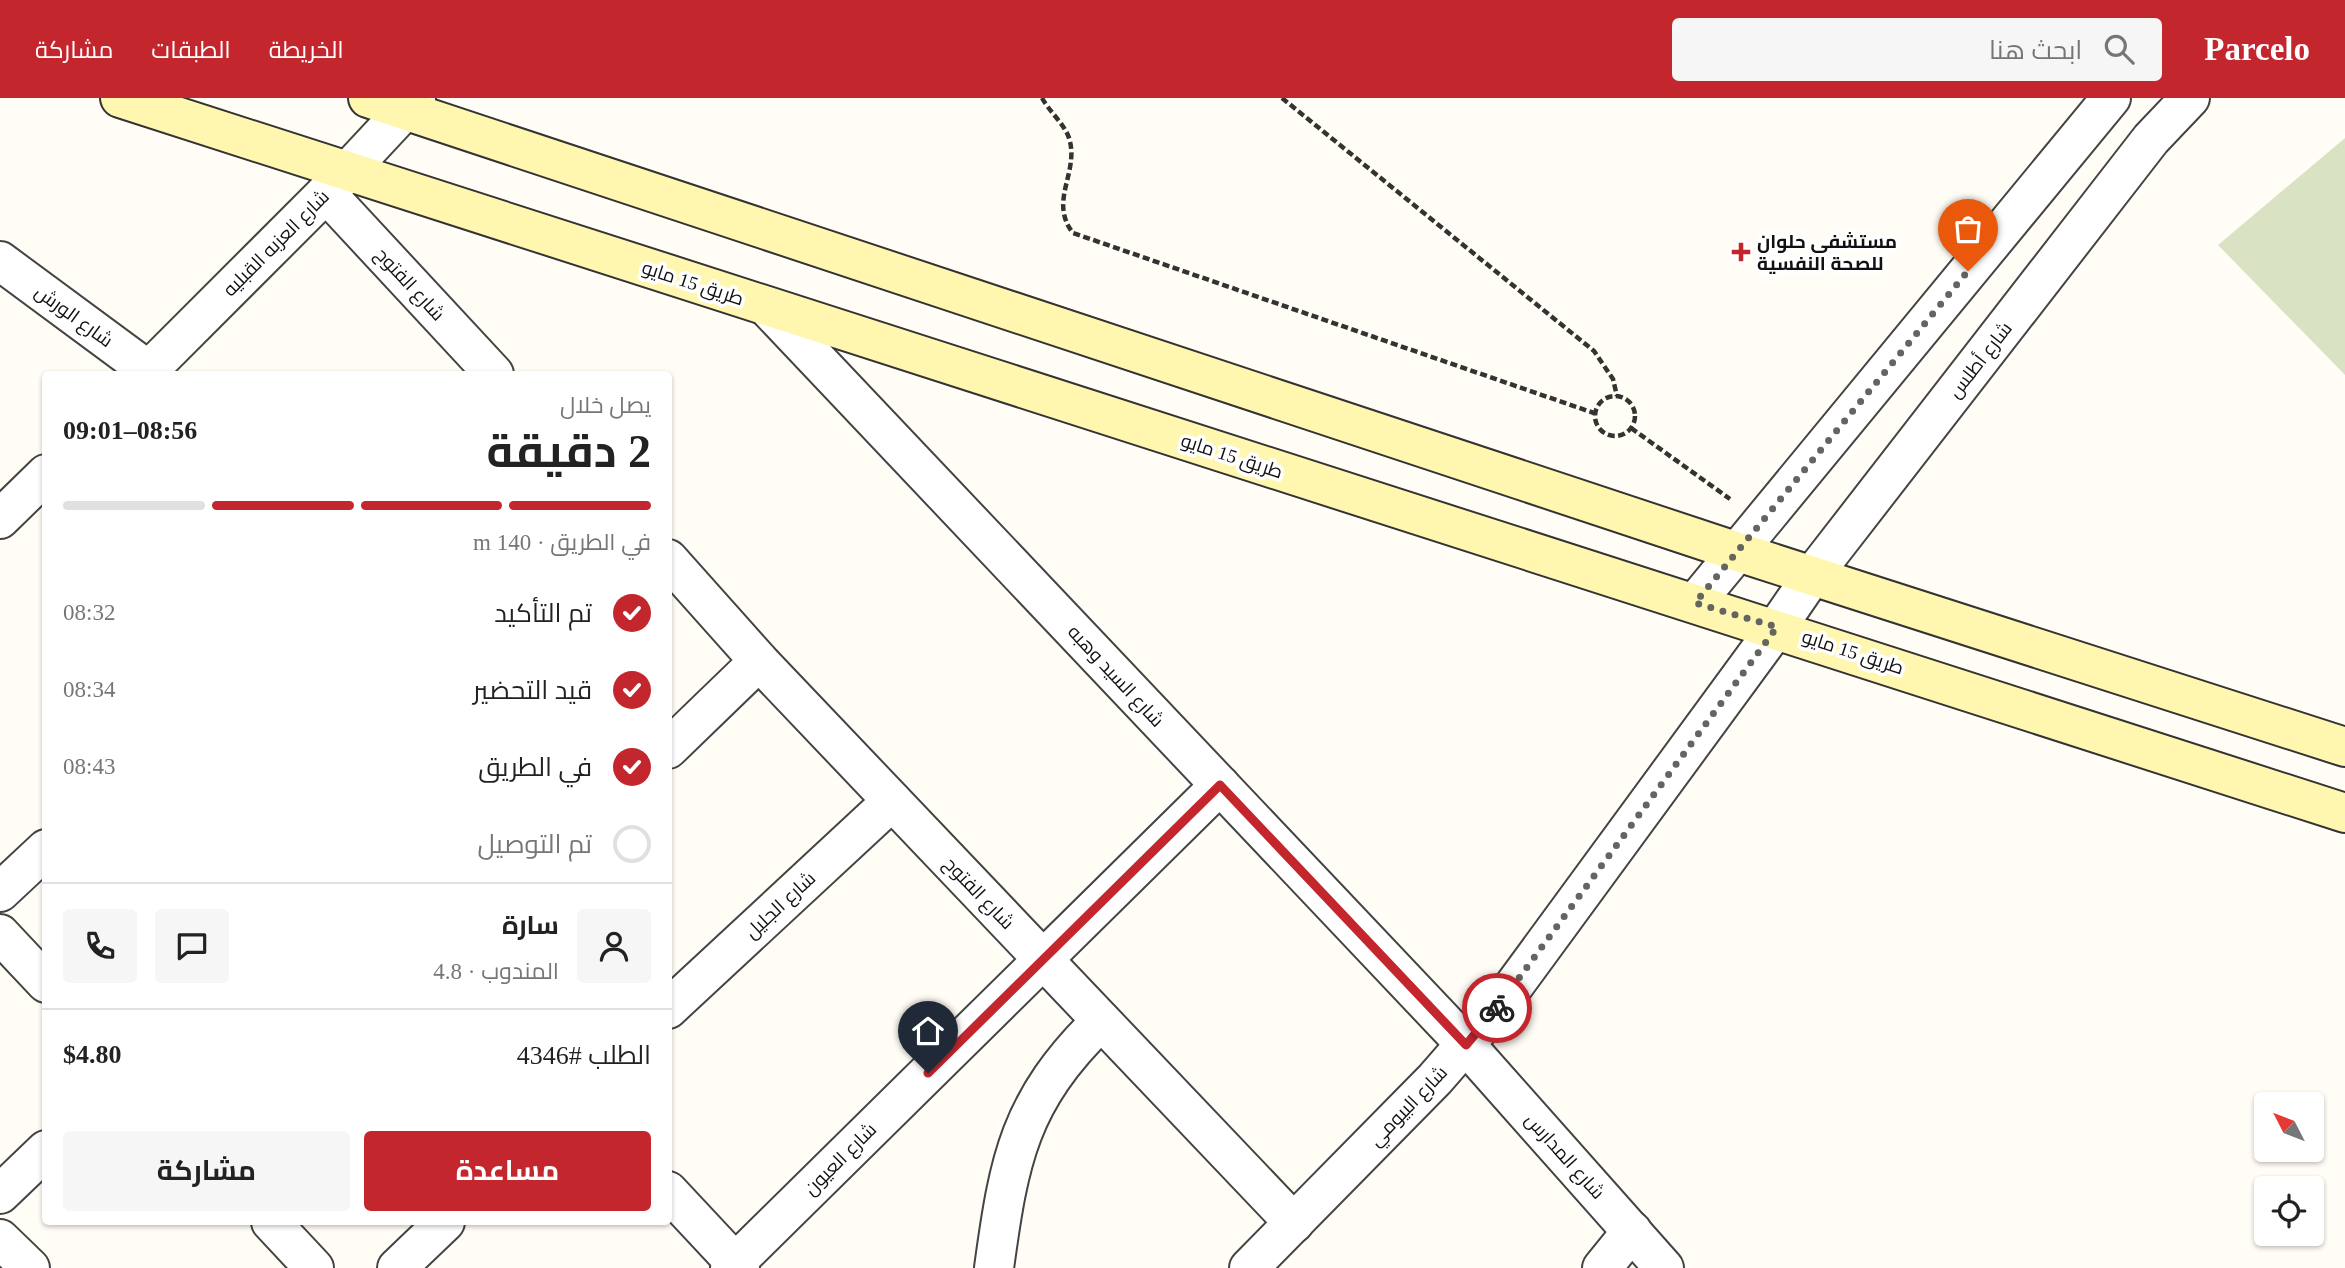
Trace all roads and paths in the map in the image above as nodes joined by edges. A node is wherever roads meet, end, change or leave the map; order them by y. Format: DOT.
graph roads {
  1 [pos="120,98"];
  2 [pos="368,98"];
  3 [pos="1042,98"];
  4 [pos="1282,98"];
  5 [pos="2111,98"];
  6 [pos="2190,98"];
  7 [pos="411,104"];
  8 [pos="337,183"];
  9 [pos="0,261"];
  10 [pos="767,307"];
  11 [pos="144,371"];
  12 [pos="149,371"];
  13 [pos="492,371"];
  14 [pos="1617,396"];
  15 [pos="1594,413"];
  16 [pos="1631,428"];
  17 [pos="39,493"];
  18 [pos="0,519"];
  19 [pos="1762,522"];
  20 [pos="1738,552"];
  21 [pos="672,563"];
  22 [pos="1812,576"];
  23 [pos="1695,603"];
  24 [pos="1777,627"];
  25 [pos="759,661"];
  26 [pos="672,745"];
  27 [pos="2345,747"];
  28 [pos="1220,785"];
  29 [pos="892,801"];
  30 [pos="2345,813"];
  31 [pos="42,853"];
  32 [pos="0,892"];
  33 [pos="0,934"];
  34 [pos="1043,959"];
  35 [pos="42,979"];
  36 [pos="672,1005"];
  37 [pos="1101,1021"];
  38 [pos="1466,1045"];
  39 [pos="42,1154"];
  40 [pos="0,1194"];
  41 [pos="672,1195"];
  42 [pos="1294,1223"];
  43 [pos="274,1225"];
  44 [pos="442,1225"];
  45 [pos="1632,1231"];
  46 [pos="0,1239"];
  47 [pos="735,1266"];
  48 [pos="30,1268"];
  49 [pos="314,1268"];
  50 [pos="397,1268"];
  51 [pos="994,1268"];
  52 [pos="1249,1268"];
  53 [pos="1602,1268"];
  54 [pos="1664,1268"];
  1 -- 8 [label="main road, طريق 15 مايو"];
  2 -- 7 [label="main road"];
  3 -- 15 [label="path"];
  4 -- 14 [label="path"];
  5 -- 19 [label="street"];
  6 -- 22 [label="street, شارع أطلس"];
  7 -- 8 [label="street, شارع العزبه القبليه"];
  7 -- 20 [label="main road"];
  8 -- 10 [label="main road, طريق 15 مايو"];
  8 -- 12 [label="street, شارع العزبه القبليه"];
  8 -- 13 [label="street, شارع الفتوح"];
  9 -- 11 [label="street, شارع الورش"];
  10 -- 23 [label="main road, طريق 15 مايو"];
  10 -- 28 [label="street, شارع السيد وهبه"];
  14 -- 15 [label="path"];
  14 -- 16 [label="path"];
  15 -- 16 [label="path"];
  16 -- 19 [label="path"];
  17 -- 18 [label="street"];
  19 -- 20 [label="street"];
  20 -- 22 [label="main road"];
  20 -- 23 [label="street"];
  21 -- 25 [label="street, شارع الفتوح"];
  22 -- 24 [label="street, شارع أطلس"];
  22 -- 27 [label="main road"];
  23 -- 24 [label="main road, طريق 15 مايو"];
  24 -- 30 [label="main road, طريق 15 مايو"];
  24 -- 38 [label="street, شارع البيومي"];
  25 -- 26 [label="street"];
  25 -- 29 [label="street, شارع الفتوح"];
  28 -- 34 [label="street, شارع العيون"];
  28 -- 38 [label="street, شارع السيد وهبه"];
  29 -- 34 [label="street, شارع الفتوح"];
  29 -- 36 [label="street, شارع الجليل"];
  31 -- 32 [label="street"];
  33 -- 35 [label="street"];
  34 -- 37 [label="street, شارع الفتوح"];
  34 -- 47 [label="street, شارع العيون"];
  37 -- 42 [label="street, شارع الفتوح"];
  37 -- 51 [label="street"];
  38 -- 42 [label="street, شارع البيومي"];
  38 -- 45 [label="street, شارع المدارس"];
  39 -- 40 [label="street"];
  41 -- 47 [label="street"];
  42 -- 52 [label="street, شارع البيومي"];
  43 -- 49 [label="street"];
  44 -- 50 [label="street"];
  45 -- 53 [label="street"];
  45 -- 54 [label="street, شارع المدارس"];
  46 -- 48 [label="street"];
}
